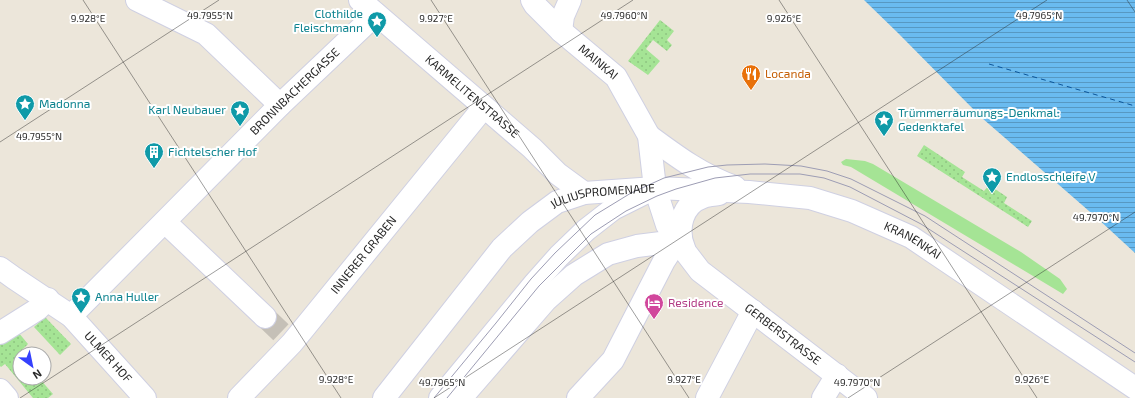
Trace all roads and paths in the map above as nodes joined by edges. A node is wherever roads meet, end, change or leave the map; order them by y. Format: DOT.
graph roads {
  1 [pos="137,0"];
  2 [pos="532,0"];
  3 [pos="570,0"];
  4 [pos="368,7"];
  5 [pos="561,31"];
  6 [pos="280,105"];
  7 [pos="484,107"];
  8 [pos="649,136"];
  9 [pos="655,188"];
  10 [pos="748,192"];
  11 [pos="584,193"];
  12 [pos="165,222"];
  13 [pos="677,241"];
  14 [pos="700,271"];
  15 [pos="4,279"];
  16 [pos="48,299"];
  17 [pos="753,311"];
  18 [pos="71,316"];
  19 [pos="265,317"];
  20 [pos="0,332"];
  21 [pos="837,375"];
  22 [pos="1135,388"];
  23 [pos="0,390"];
  24 [pos="7,398"];
  25 [pos="145,398"];
  26 [pos="239,398"];
  27 [pos="384,398"];
  28 [pos="440,398"];
  29 [pos="461,398"];
  30 [pos="578,398"];
  31 [pos="707,398"];
  32 [pos="822,398"];
  33 [pos="866,398"];
  1 -- 6 [label="street"];
  2 -- 5 [label="street, MAINKAI"];
  3 -- 5 [label="street"];
  4 -- 6 [label="street, BRONNBACHERGASSE"];
  4 -- 7 [label="street, KARMELITENSTRASSE"];
  5 -- 8 [label="street, MAINKAI"];
  6 -- 12 [label="street, BRONNBACHERGASSE"];
  7 -- 11 [label="street, KARMELITENSTRASSE"];
  7 -- 26 [label="street, INNERER GRABEN"];
  8 -- 9 [label="street, MAINKAI"];
  8 -- 10 [label="street, MAINKAI"];
  9 -- 10 [label="street, KRANENKAI"];
  9 -- 11 [label="street, JULIUSPROMENADE"];
  9 -- 13 [label="street, GERBERSTRASSE"];
  9 -- 28 [label="street, JULIUSPROMENADE"];
  10 -- 14 [label="street, GERBERSTRASSE"];
  10 -- 22 [label="street, KRANENKAI"];
  11 -- 27 [label="street, JULIUSPROMENADE"];
  12 -- 18 [label="street, BRONNBACHERGASSE"];
  12 -- 19 [label="street"];
  13 -- 14 [label="street, GERBERSTRASSE"];
  13 -- 29 [label="street"];
  13 -- 30 [label="street"];
  14 -- 17 [label="street, GERBERSTRASSE"];
  15 -- 16 [label="street"];
  16 -- 18 [label="street"];
  16 -- 20 [label="street"];
  17 -- 21 [label="street, GERBERSTRASSE"];
  17 -- 31 [label="street"];
  18 -- 25 [label="street, ULMER HOF"];
  21 -- 32 [label="street"];
  21 -- 33 [label="street, GERBERSTRASSE"];
  23 -- 24 [label="street"];
}
